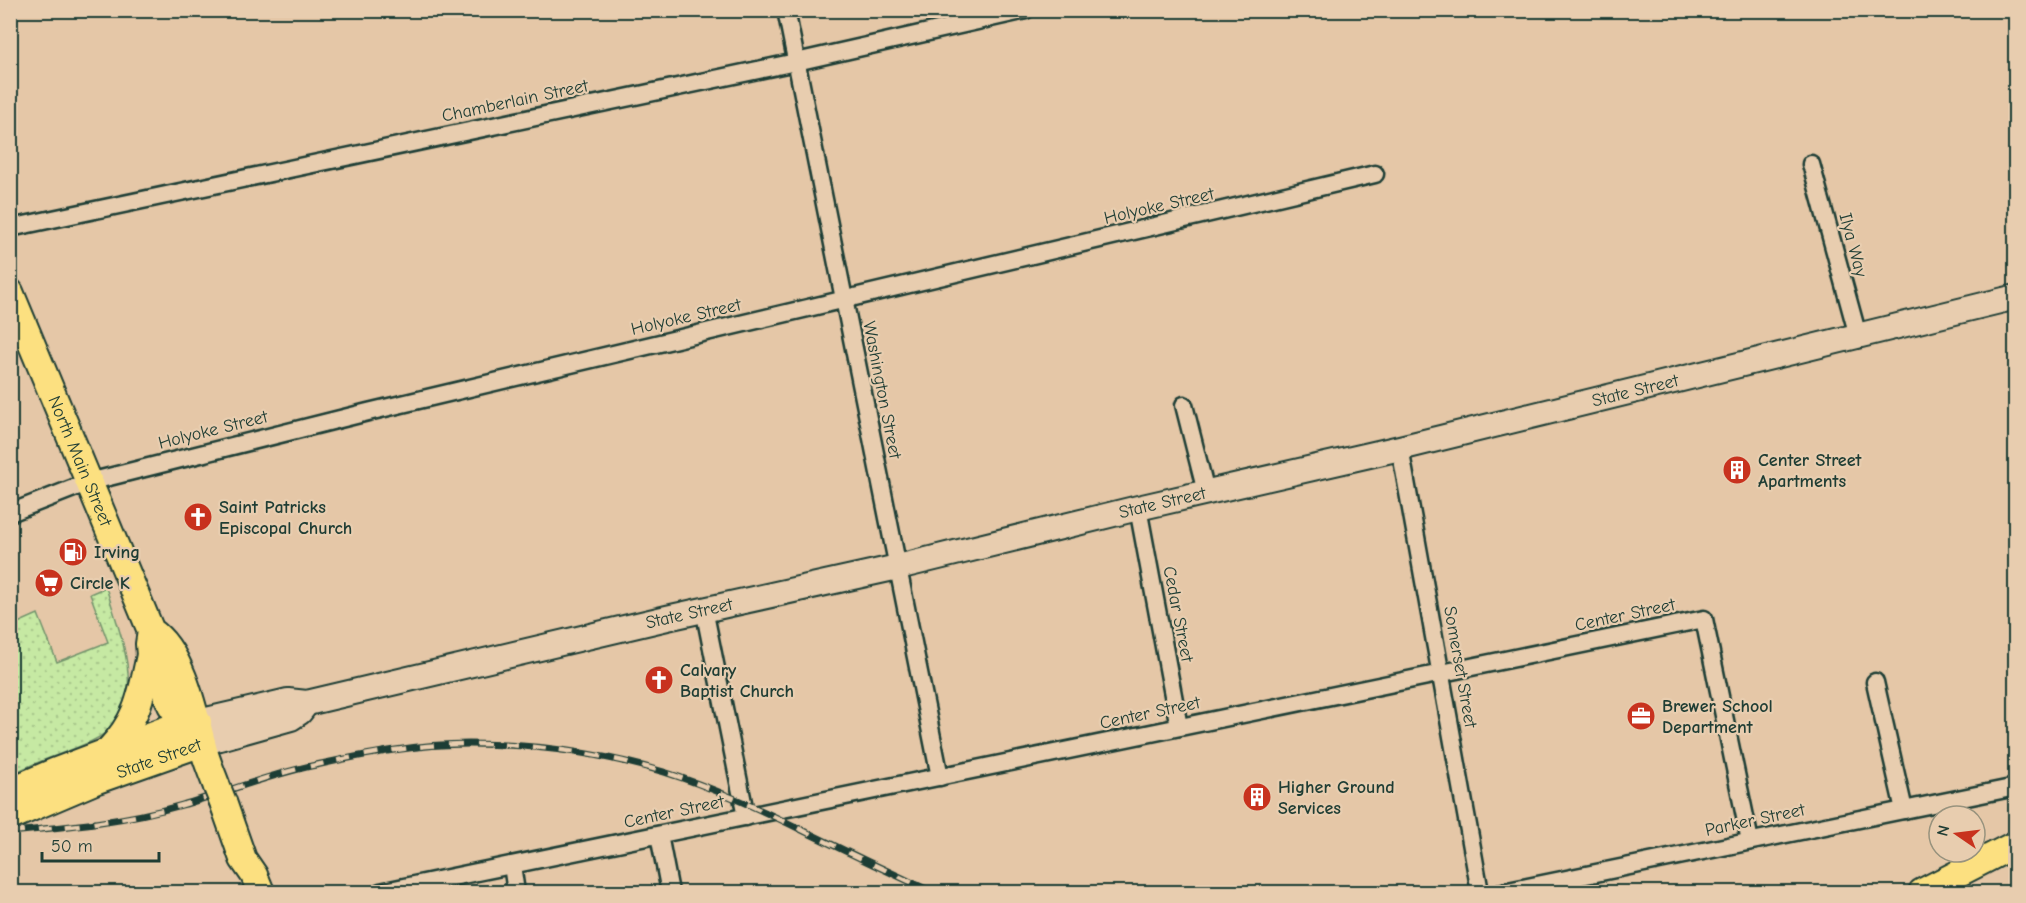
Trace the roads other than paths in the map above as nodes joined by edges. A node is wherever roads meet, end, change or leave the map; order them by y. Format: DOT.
graph roads {
  1 [pos="786,10"];
  2 [pos="1026,10"];
  3 [pos="796,62"];
  4 [pos="1811,164"];
  5 [pos="1376,174"];
  6 [pos="10,228"];
  7 [pos="10,292"];
  8 [pos="2016,297"];
  9 [pos="844,301"];
  10 [pos="1858,336"];
  11 [pos="1184,405"];
  12 [pos="1400,448"];
  13 [pos="89,482"];
  14 [pos="1206,492"];
  15 [pos="1138,508"];
  16 [pos="10,513"];
  17 [pos="898,567"];
  18 [pos="704,609"];
  19 [pos="151,643"];
  20 [pos="1441,673"];
  21 [pos="1875,682"];
  22 [pos="1179,727"];
  23 [pos="195,730"];
  24 [pos="108,752"];
  25 [pos="940,777"];
  26 [pos="2016,786"];
  27 [pos="10,791"];
  28 [pos="1904,810"];
  29 [pos="10,817"];
  30 [pos="746,817"];
  31 [pos="659,835"];
  32 [pos="1750,842"];
  33 [pos="2016,844"];
  34 [pos="243,859"];
  35 [pos="512,865"];
  36 [pos="244,892"];
  37 [pos="261,892"];
  38 [pos="380,892"];
  39 [pos="516,892"];
  40 [pos="670,892"];
  41 [pos="1480,892"];
  42 [pos="1503,892"];
  43 [pos="1922,892"];
  1 -- 3 [label="street, Washington Street"];
  2 -- 3 [label="street, Chamberlain Street"];
  3 -- 6 [label="street, Chamberlain Street"];
  3 -- 9 [label="street, Washington Street"];
  4 -- 10 [label="street, Ilya Way"];
  5 -- 9 [label="street, Holyoke Street"];
  7 -- 13 [label="main road, North Main Street"];
  8 -- 10 [label="main road, State Street"];
  9 -- 13 [label="street, Holyoke Street"];
  9 -- 17 [label="street, Washington Street"];
  10 -- 12 [label="main road, State Street"];
  11 -- 14 [label="street"];
  12 -- 14 [label="main road, State Street"];
  12 -- 20 [label="street, Somerset Street"];
  13 -- 16 [label="street, Holyoke Street"];
  13 -- 19 [label="main road, North Main Street"];
  14 -- 15 [label="main road, State Street"];
  15 -- 17 [label="main road, State Street"];
  15 -- 22 [label="street, Cedar Street"];
  17 -- 18 [label="main road, State Street"];
  17 -- 25 [label="street, Washington Street"];
  18 -- 23 [label="main road, State Street"];
  18 -- 30 [label="street"];
  19 -- 23 [label="main road, North Main Street"];
  19 -- 24 [label="main road"];
  20 -- 22 [label="street, Center Street"];
  20 -- 32 [label="street, Center Street"];
  20 -- 41 [label="street, Somerset Street"];
  21 -- 28 [label="street"];
  22 -- 25 [label="street, Center Street"];
  23 -- 24 [label="main road, State Street"];
  23 -- 29 [label="main road, State Street"];
  23 -- 34 [label="main road, North Main Street"];
  24 -- 27 [label="main road, State Street"];
  25 -- 30 [label="street, Center Street"];
  26 -- 28 [label="street, Parker Street"];
  28 -- 32 [label="street, Parker Street"];
  30 -- 31 [label="street, Center Street"];
  31 -- 35 [label="street, Center Street"];
  31 -- 40 [label="street"];
  32 -- 42 [label="street, Parker Street"];
  33 -- 43 [label="main road"];
  34 -- 36 [label="main road, North Main Street"];
  34 -- 37 [label="main road, North Main Street"];
  35 -- 38 [label="street, Center Street"];
  35 -- 39 [label="street"];
}
